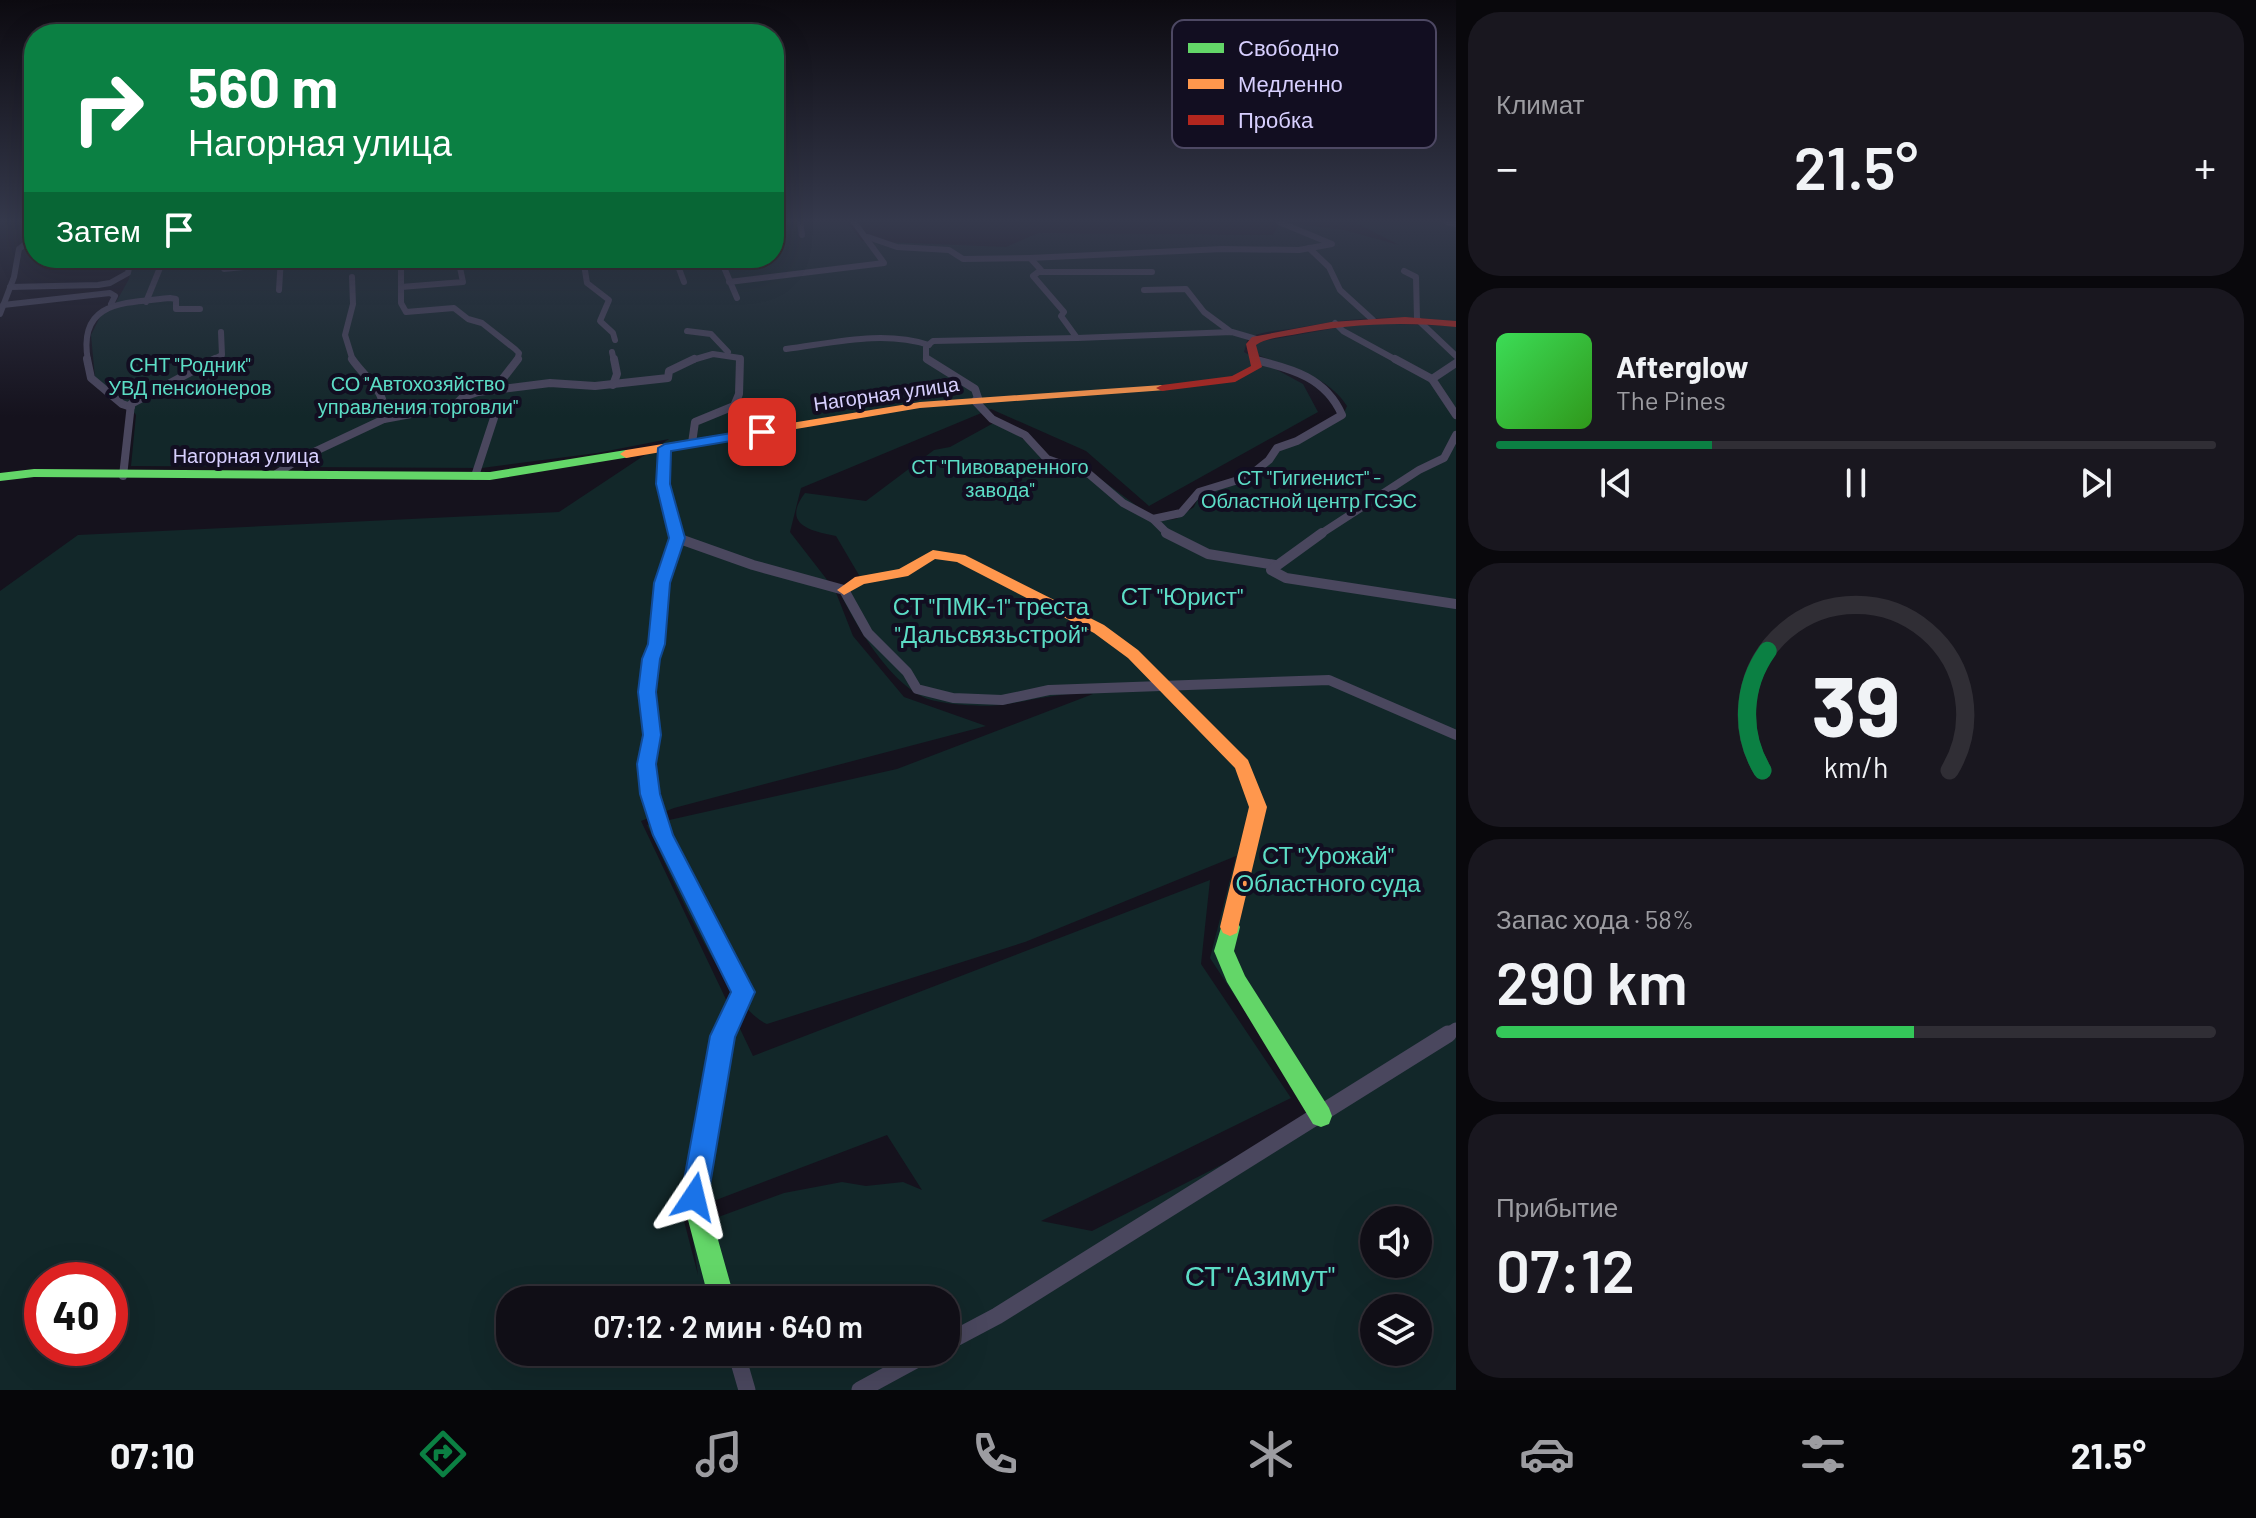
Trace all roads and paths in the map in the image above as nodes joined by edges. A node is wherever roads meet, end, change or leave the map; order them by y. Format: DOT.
graph roads {
  1 [pos="10,287"];
  2 [pos="13,287"];
  3 [pos="152,287"];
  4 [pos="279,287"];
  5 [pos="353,287"];
  6 [pos="401,287"];
  7 [pos="592,287"];
  8 [pos="731,287"];
  9 [pos="1042,287"];
  10 [pos="1339,287"];
  11 [pos="1416,287"];
  12 [pos="279,290"];
  13 [pos="1144,290"];
  14 [pos="737,298"];
  15 [pos="146,302"];
  16 [pos="111,304"];
  17 [pos="3,305"];
  18 [pos="200,309"];
  19 [pos="0,314"];
  20 [pos="1417,319"];
  21 [pos="1373,320"];
  22 [pos="1335,323"];
  23 [pos="1456,324"];
  24 [pos="687,331"];
  25 [pos="221,332"];
  26 [pos="1232,332"];
  27 [pos="1077,338"];
  28 [pos="1256,339"];
  29 [pos="615,340"];
  30 [pos="929,345"];
  31 [pos="786,349"];
  32 [pos="612,352"];
  33 [pos="728,352"];
  34 [pos="1456,356"];
  35 [pos="1256,360"];
  36 [pos="1456,363"];
  37 [pos="1432,379"];
  38 [pos="613,385"];
  39 [pos="494,390"];
  40 [pos="977,401"];
  41 [pos="131,407"];
  42 [pos="1456,415"];
  43 [pos="494,418"];
  44 [pos="384,419"];
  45 [pos="1456,435"];
  46 [pos="692,443"];
  47 [pos="665,448"];
  48 [pos="276,474"];
  49 [pos="123,476"];
  50 [pos="475,476"];
  51 [pos="0,477"];
  52 [pos="1153,519"];
  53 [pos="677,538"];
  54 [pos="1275,565"];
  55 [pos="844,590"];
  56 [pos="1456,604"];
  57 [pos="1163,684"];
  58 [pos="1456,735"];
  59 [pos="1456,1029"];
  60 [pos="1321,1116"];
  61 [pos="718,1286"];
  62 [pos="960,1335"];
  63 [pos="740,1366"];
  64 [pos="904,1366"];
  65 [pos="747,1390"];
  66 [pos="860,1390"];
  1 -- 2 [label="street"];
  1 -- 17 [label="street"];
  3 -- 15 [label="street"];
  4 -- 12 [label="street"];
  5 -- 44 [label="street"];
  6 -- 39 [label="street"];
  7 -- 29 [label="street"];
  8 -- 14 [label="street"];
  9 -- 27 [label="street"];
  10 -- 21 [label="street"];
  11 -- 20 [label="street"];
  13 -- 26 [label="street"];
  15 -- 16 [label="street"];
  15 -- 18 [label="street"];
  16 -- 17 [label="street"];
  16 -- 41 [label="street"];
  17 -- 19 [label="street"];
  20 -- 21 [label="street"];
  20 -- 23 [label="street"];
  20 -- 34 [label="street"];
  21 -- 22 [label="street"];
  22 -- 28 [label="street"];
  22 -- 37 [label="street"];
  24 -- 33 [label="street"];
  25 -- 41 [label="street"];
  26 -- 27 [label="street"];
  26 -- 28 [label="street"];
  27 -- 30 [label="street"];
  28 -- 35 [label="street"];
  30 -- 31 [label="street"];
  30 -- 40 [label="street"];
  32 -- 38 [label="street"];
  33 -- 38 [label="street"];
  33 -- 46 [label="street"];
  35 -- 40 [label="street, Нагорная улица"];
  35 -- 52 [label="street"];
  36 -- 37 [label="street"];
  37 -- 42 [label="street"];
  38 -- 39 [label="street"];
  39 -- 44 [label="street"];
  40 -- 46 [label="street, Нагорная улица"];
  40 -- 52 [label="street"];
  41 -- 49 [label="street"];
  43 -- 50 [label="street"];
  44 -- 48 [label="street"];
  45 -- 54 [label="street"];
  46 -- 47 [label="street, Нагорная улица"];
  47 -- 50 [label="street, Нагорная улица"];
  47 -- 53 [label="street"];
  48 -- 49 [label="street, Нагорная улица"];
  48 -- 50 [label="street, Нагорная улица"];
  49 -- 51 [label="street, Нагорная улица"];
  52 -- 54 [label="street"];
  53 -- 55 [label="street"];
  53 -- 61 [label="street"];
  54 -- 56 [label="street"];
  55 -- 57 [label="street"];
  55 -- 57 [label="street"];
  57 -- 58 [label="street"];
  57 -- 60 [label="street"];
  59 -- 60 [label="street"];
  60 -- 62 [label="street"];
  63 -- 65 [label="street"];
  64 -- 66 [label="street"];
}
